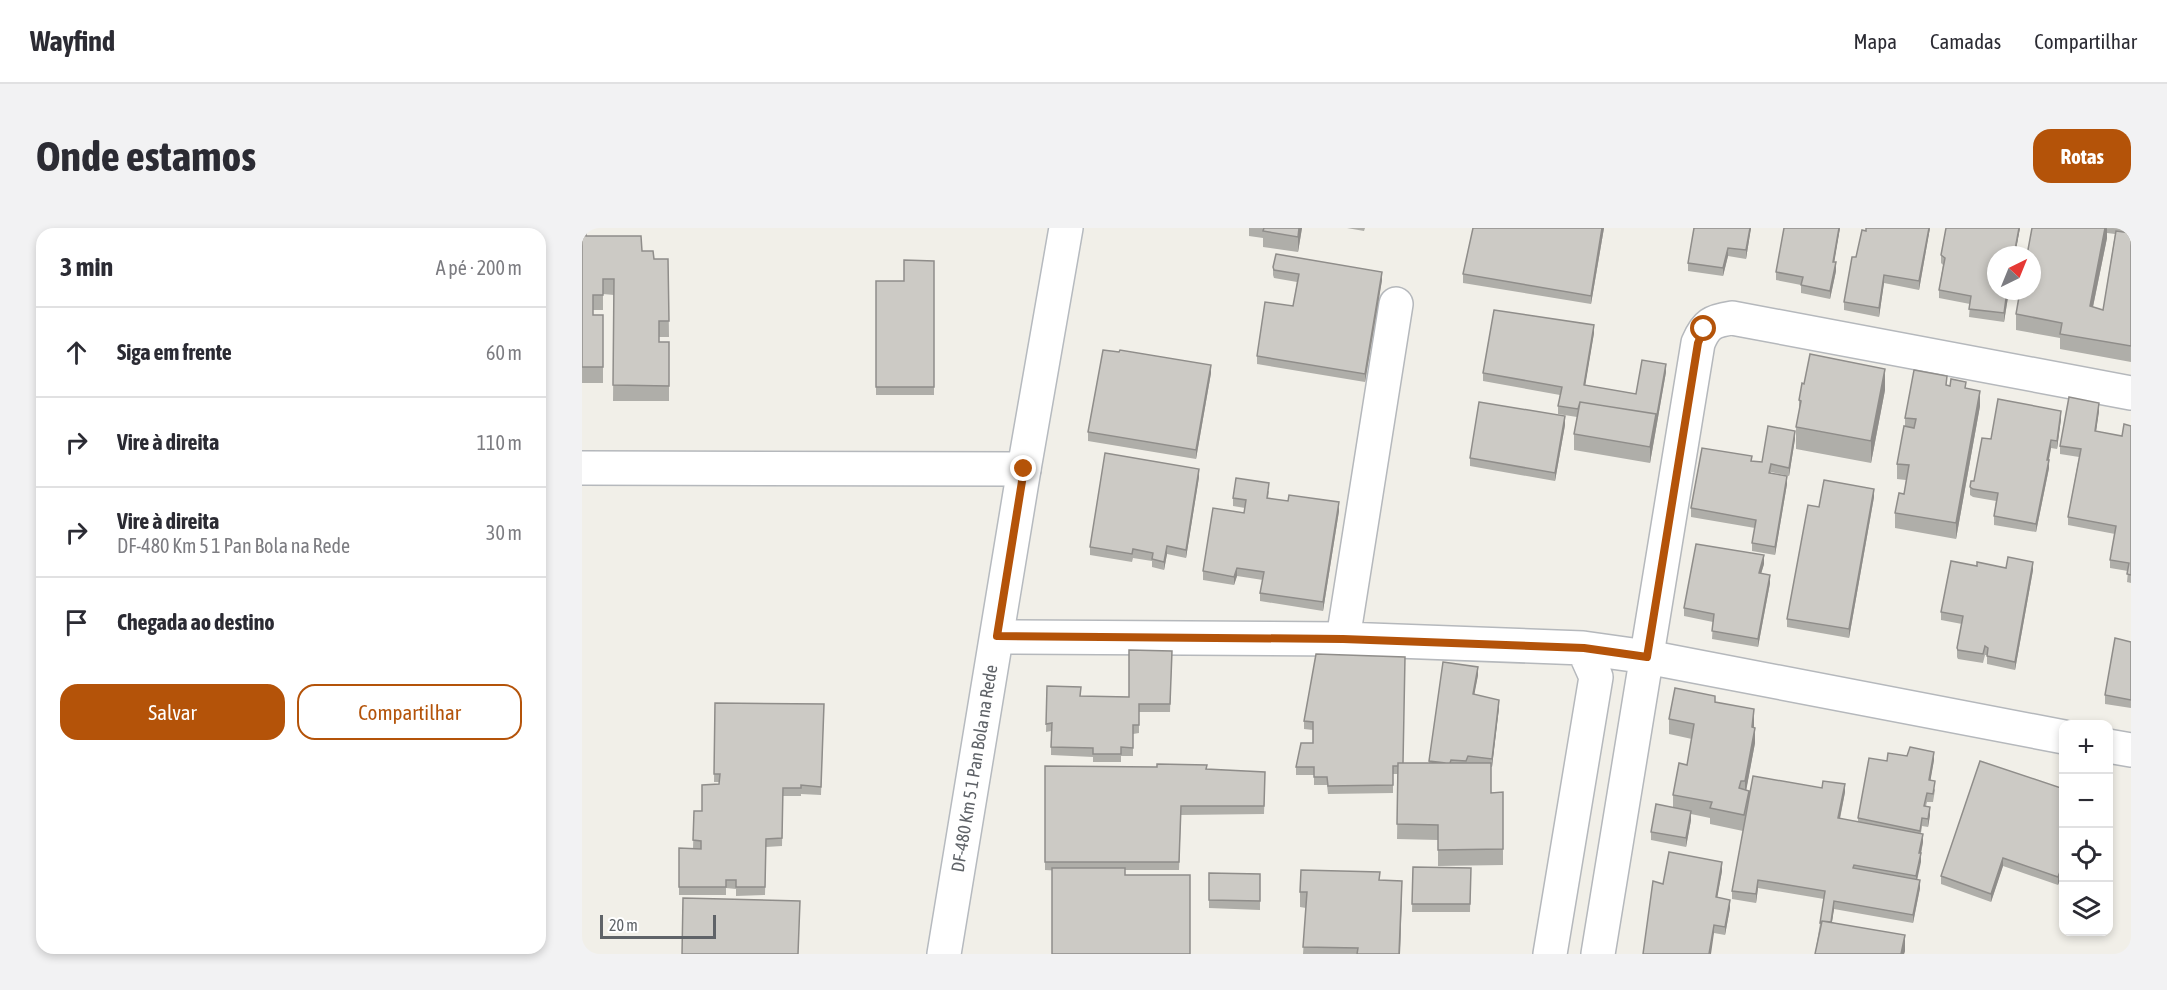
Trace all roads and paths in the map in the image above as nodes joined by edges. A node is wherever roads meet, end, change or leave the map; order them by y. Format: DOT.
graph roads {
  1 [pos="1066,228"];
  2 [pos="1396,304"];
  3 [pos="2131,393"];
  4 [pos="582,468"];
  5 [pos="1024,469"];
  6 [pos="997,636"];
  7 [pos="1343,639"];
  8 [pos="1584,648"];
  9 [pos="1647,657"];
  10 [pos="2059,736"];
  11 [pos="2113,747"];
  12 [pos="2131,750"];
  13 [pos="944,954"];
  14 [pos="1550,954"];
  15 [pos="1598,954"];
  1 -- 5 [label="street, DF-480 Km 5 1 Pan Bola na Rede"];
  2 -- 7 [label="street"];
  3 -- 9 [label="street"];
  4 -- 5 [label="street"];
  5 -- 6 [label="street, DF-480 Km 5 1 Pan Bola na Rede"];
  6 -- 7 [label="street"];
  6 -- 13 [label="street, DF-480 Km 5 1 Pan Bola na Rede"];
  7 -- 8 [label="street"];
  8 -- 9 [label="street"];
  8 -- 14 [label="street"];
  9 -- 10 [label="street"];
  9 -- 15 [label="street"];
  11 -- 12 [label="street"];
}
